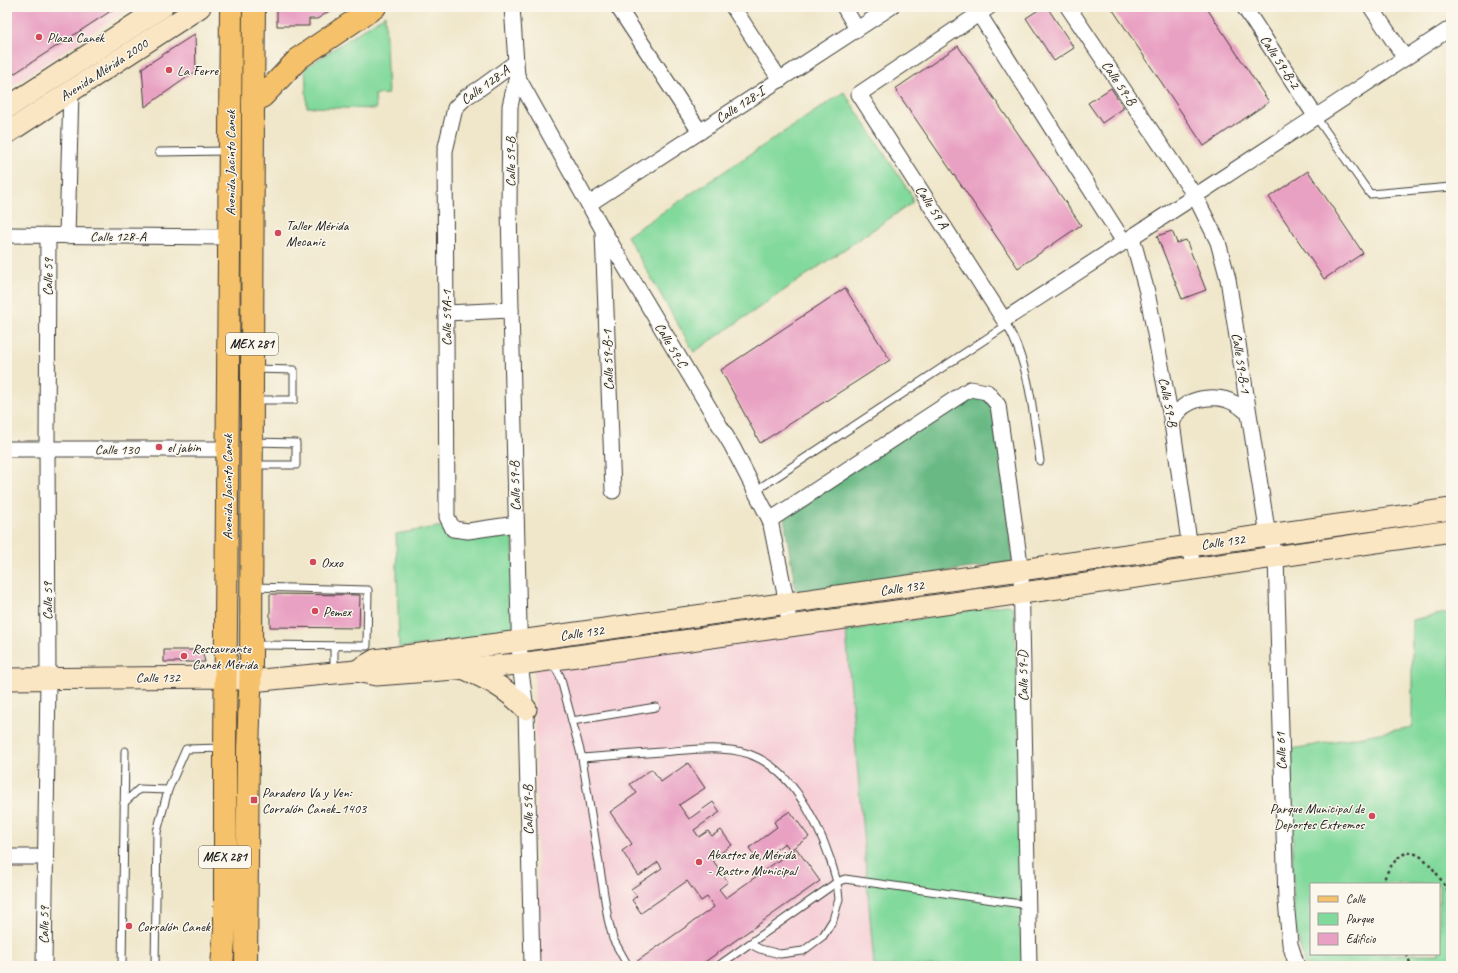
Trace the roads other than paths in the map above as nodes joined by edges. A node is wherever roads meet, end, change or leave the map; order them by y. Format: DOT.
graph roads {
  1 [pos="200,7"];
  2 [pos="231,7"];
  3 [pos="254,7"];
  4 [pos="375,7"];
  5 [pos="512,7"];
  6 [pos="618,7"];
  7 [pos="733,7"];
  8 [pos="844,7"];
  9 [pos="891,7"];
  10 [pos="1068,7"];
  11 [pos="1244,7"];
  12 [pos="1371,7"];
  13 [pos="984,10"];
  14 [pos="149,12"];
  15 [pos="1451,28"];
  16 [pos="857,29"];
  17 [pos="1405,58"];
  18 [pos="516,69"];
  19 [pos="780,80"];
  20 [pos="71,91"];
  21 [pos="253,103"];
  22 [pos="7,108"];
  23 [pos="455,108"];
  24 [pos="1316,117"];
  25 [pos="700,132"];
  26 [pos="7,133"];
  27 [pos="230,151"];
  28 [pos="159,152"];
  29 [pos="1449,186"];
  30 [pos="1195,196"];
  31 [pos="589,204"];
  32 [pos="603,230"];
  33 [pos="7,235"];
  34 [pos="48,236"];
  35 [pos="67,236"];
  36 [pos="229,237"];
  37 [pos="1128,239"];
  38 [pos="511,310"];
  39 [pos="446,313"];
  40 [pos="1006,322"];
  41 [pos="252,369"];
  42 [pos="252,400"];
  43 [pos="1248,413"];
  44 [pos="1172,423"];
  45 [pos="252,442"];
  46 [pos="228,448"];
  47 [pos="7,449"];
  48 [pos="46,449"];
  49 [pos="1040,461"];
  50 [pos="252,465"];
  51 [pos="614,490"];
  52 [pos="755,491"];
  53 [pos="1451,509"];
  54 [pos="770,520"];
  55 [pos="516,524"];
  56 [pos="1451,531"];
  57 [pos="1268,536"];
  58 [pos="1190,547"];
  59 [pos="1276,558"];
  60 [pos="251,565"];
  61 [pos="227,566"];
  62 [pos="1193,569"];
  63 [pos="1021,571"];
  64 [pos="251,587"];
  65 [pos="1021,594"];
  66 [pos="787,604"];
  67 [pos="789,626"];
  68 [pos="520,641"];
  69 [pos="251,645"];
  70 [pos="334,646"];
  71 [pos="551,660"];
  72 [pos="520,664"];
  73 [pos="465,669"];
  74 [pos="356,671"];
  75 [pos="334,674"];
  76 [pos="226,677"];
  77 [pos="7,679"];
  78 [pos="48,679"];
  79 [pos="251,681"];
  80 [pos="656,707"];
  81 [pos="526,709"];
  82 [pos="572,721"];
  83 [pos="225,748"];
  84 [pos="248,748"];
  85 [pos="125,751"];
  86 [pos="582,758"];
  87 [pos="168,790"];
  88 [pos="124,804"];
  89 [pos="7,857"];
  90 [pos="45,857"];
  91 [pos="837,882"];
  92 [pos="1028,905"];
  93 [pos="750,944"];
  94 [pos="44,966"];
  95 [pos="122,966"];
  96 [pos="155,966"];
  97 [pos="222,966"];
  98 [pos="246,966"];
  99 [pos="532,966"];
  100 [pos="628,966"];
  101 [pos="718,966"];
  102 [pos="1029,966"];
  103 [pos="1297,966"];
  1 -- 20 [label="street, Avenida Mérida 2000"];
  2 -- 27 [label="main road, Avenida Jacinto Canek / MEX 281"];
  3 -- 21 [label="main road, Avenida Jacinto Canek / MEX 281"];
  4 -- 21 [label="main road"];
  5 -- 18 [label="street, Calle 59-B"];
  6 -- 25 [label="street"];
  7 -- 19 [label="street"];
  8 -- 16 [label="street"];
  9 -- 16 [label="street, Calle 128-I"];
  10 -- 30 [label="street, Calle 59-B"];
  11 -- 24 [label="street, Calle 59-B-2"];
  12 -- 17 [label="street"];
  13 -- 37 [label="street, Calle 59-B"];
  13 -- 40 [label="street, Calle 59 A"];
  14 -- 22 [label="street, Avenida Mérida 2000"];
  15 -- 17 [label="street"];
  16 -- 19 [label="street, Calle 128-I"];
  17 -- 24 [label="street"];
  18 -- 23 [label="street, Calle 128-A"];
  18 -- 31 [label="street, Calle 59-C"];
  18 -- 38 [label="street, Calle 59-B"];
  19 -- 25 [label="street, Calle 128-I"];
  20 -- 26 [label="street, Avenida Mérida 2000"];
  20 -- 35 [label="street"];
  21 -- 41 [label="main road, Avenida Jacinto Canek / MEX 281"];
  23 -- 39 [label="street, Calle 59A-1"];
  24 -- 29 [label="lane"];
  24 -- 30 [label="street"];
  25 -- 31 [label="street, Calle 128-I"];
  27 -- 28 [label="lane"];
  27 -- 36 [label="main road, Avenida Jacinto Canek / MEX 281"];
  30 -- 37 [label="street"];
  30 -- 43 [label="street, Calle 59-B-1"];
  31 -- 32 [label="street, Calle 59-C"];
  32 -- 51 [label="street, Calle 59-B-1"];
  32 -- 52 [label="street, Calle 59-C"];
  33 -- 34 [label="street, Calle 128-A"];
  34 -- 35 [label="street, Calle 128-A"];
  34 -- 48 [label="street, Calle 59"];
  35 -- 36 [label="street, Calle 128-A"];
  36 -- 46 [label="main road, Avenida Jacinto Canek / MEX 281"];
  37 -- 40 [label="street"];
  37 -- 44 [label="street, Calle 59-B"];
  38 -- 39 [label="street"];
  38 -- 55 [label="street, Calle 59-B"];
  39 -- 55 [label="street, Calle 59A-1"];
  40 -- 49 [label="lane"];
  40 -- 52 [label="lane"];
  41 -- 42 [label="main road, Avenida Jacinto Canek / MEX 281"];
  41 -- 42 [label="lane"];
  42 -- 45 [label="main road, Avenida Jacinto Canek / MEX 281"];
  43 -- 44 [label="street"];
  43 -- 57 [label="street, Calle 59-B-1"];
  44 -- 58 [label="street, Calle 59-B"];
  45 -- 50 [label="main road, Avenida Jacinto Canek / MEX 281"];
  45 -- 50 [label="lane"];
  46 -- 48 [label="street, Calle 130"];
  46 -- 61 [label="main road, Avenida Jacinto Canek / MEX 281"];
  47 -- 48 [label="street, Calle 130"];
  48 -- 78 [label="street, Calle 59"];
  50 -- 60 [label="main road, Avenida Jacinto Canek / MEX 281"];
  52 -- 54 [label="street, Calle 59-C"];
  53 -- 57 [label="street, Calle 132"];
  54 -- 63 [label="street, Calle 59-D"];
  54 -- 66 [label="street, Calle 59-C"];
  55 -- 68 [label="street, Calle 59-B"];
  56 -- 59 [label="street, Calle 132"];
  57 -- 58 [label="street, Calle 132"];
  57 -- 59 [label="street, Calle 61"];
  58 -- 62 [label="street, Calle 59-B"];
  58 -- 63 [label="street, Calle 132"];
  59 -- 62 [label="street, Calle 132"];
  59 -- 103 [label="street, Calle 61"];
  60 -- 61 [label="street"];
  60 -- 64 [label="main road, Avenida Jacinto Canek / MEX 281"];
  61 -- 76 [label="main road, Avenida Jacinto Canek / MEX 281"];
  62 -- 65 [label="street, Calle 132"];
  63 -- 65 [label="street, Calle 59-D"];
  63 -- 66 [label="street, Calle 132"];
  64 -- 69 [label="main road, Avenida Jacinto Canek / MEX 281"];
  64 -- 70 [label="lane"];
  65 -- 67 [label="street, Calle 132"];
  65 -- 92 [label="street, Calle 59-D"];
  66 -- 67 [label="street, Calle 59-C"];
  66 -- 68 [label="street, Calle 132"];
  67 -- 71 [label="street, Calle 132"];
  68 -- 72 [label="street, Calle 59-B"];
  68 -- 74 [label="street, Calle 132"];
  69 -- 70 [label="lane"];
  69 -- 79 [label="main road, Avenida Jacinto Canek / MEX 281"];
  70 -- 75 [label="lane"];
  71 -- 72 [label="street, Calle 132"];
  71 -- 82 [label="lane"];
  72 -- 73 [label="street, Calle 132"];
  72 -- 81 [label="street, Calle 59-B"];
  73 -- 74 [label="street, Calle 132"];
  73 -- 81 [label="street"];
  74 -- 75 [label="street, Calle 132"];
  75 -- 79 [label="street, Calle 132"];
  76 -- 78 [label="street, Calle 132"];
  76 -- 79 [label="street, Calle 132"];
  76 -- 83 [label="main road, Avenida Jacinto Canek / MEX 281"];
  77 -- 78 [label="street, Calle 132"];
  78 -- 90 [label="street, Calle 59"];
  79 -- 84 [label="main road, Avenida Jacinto Canek / MEX 281"];
  80 -- 82 [label="lane"];
  81 -- 99 [label="street, Calle 59-B"];
  82 -- 86 [label="lane"];
  83 -- 84 [label="street"];
  83 -- 87 [label="lane"];
  83 -- 97 [label="main road, Avenida Jacinto Canek / MEX 281"];
  84 -- 98 [label="main road, Avenida Jacinto Canek / MEX 281"];
  85 -- 88 [label="lane"];
  86 -- 91 [label="lane"];
  86 -- 100 [label="lane"];
  87 -- 88 [label="lane"];
  87 -- 96 [label="lane"];
  88 -- 95 [label="lane"];
  89 -- 90 [label="street"];
  90 -- 94 [label="street, Calle 59"];
  91 -- 92 [label="lane"];
  91 -- 93 [label="lane"];
  91 -- 93 [label="lane"];
  92 -- 102 [label="street, Calle 59-D"];
  93 -- 101 [label="lane"];
}
